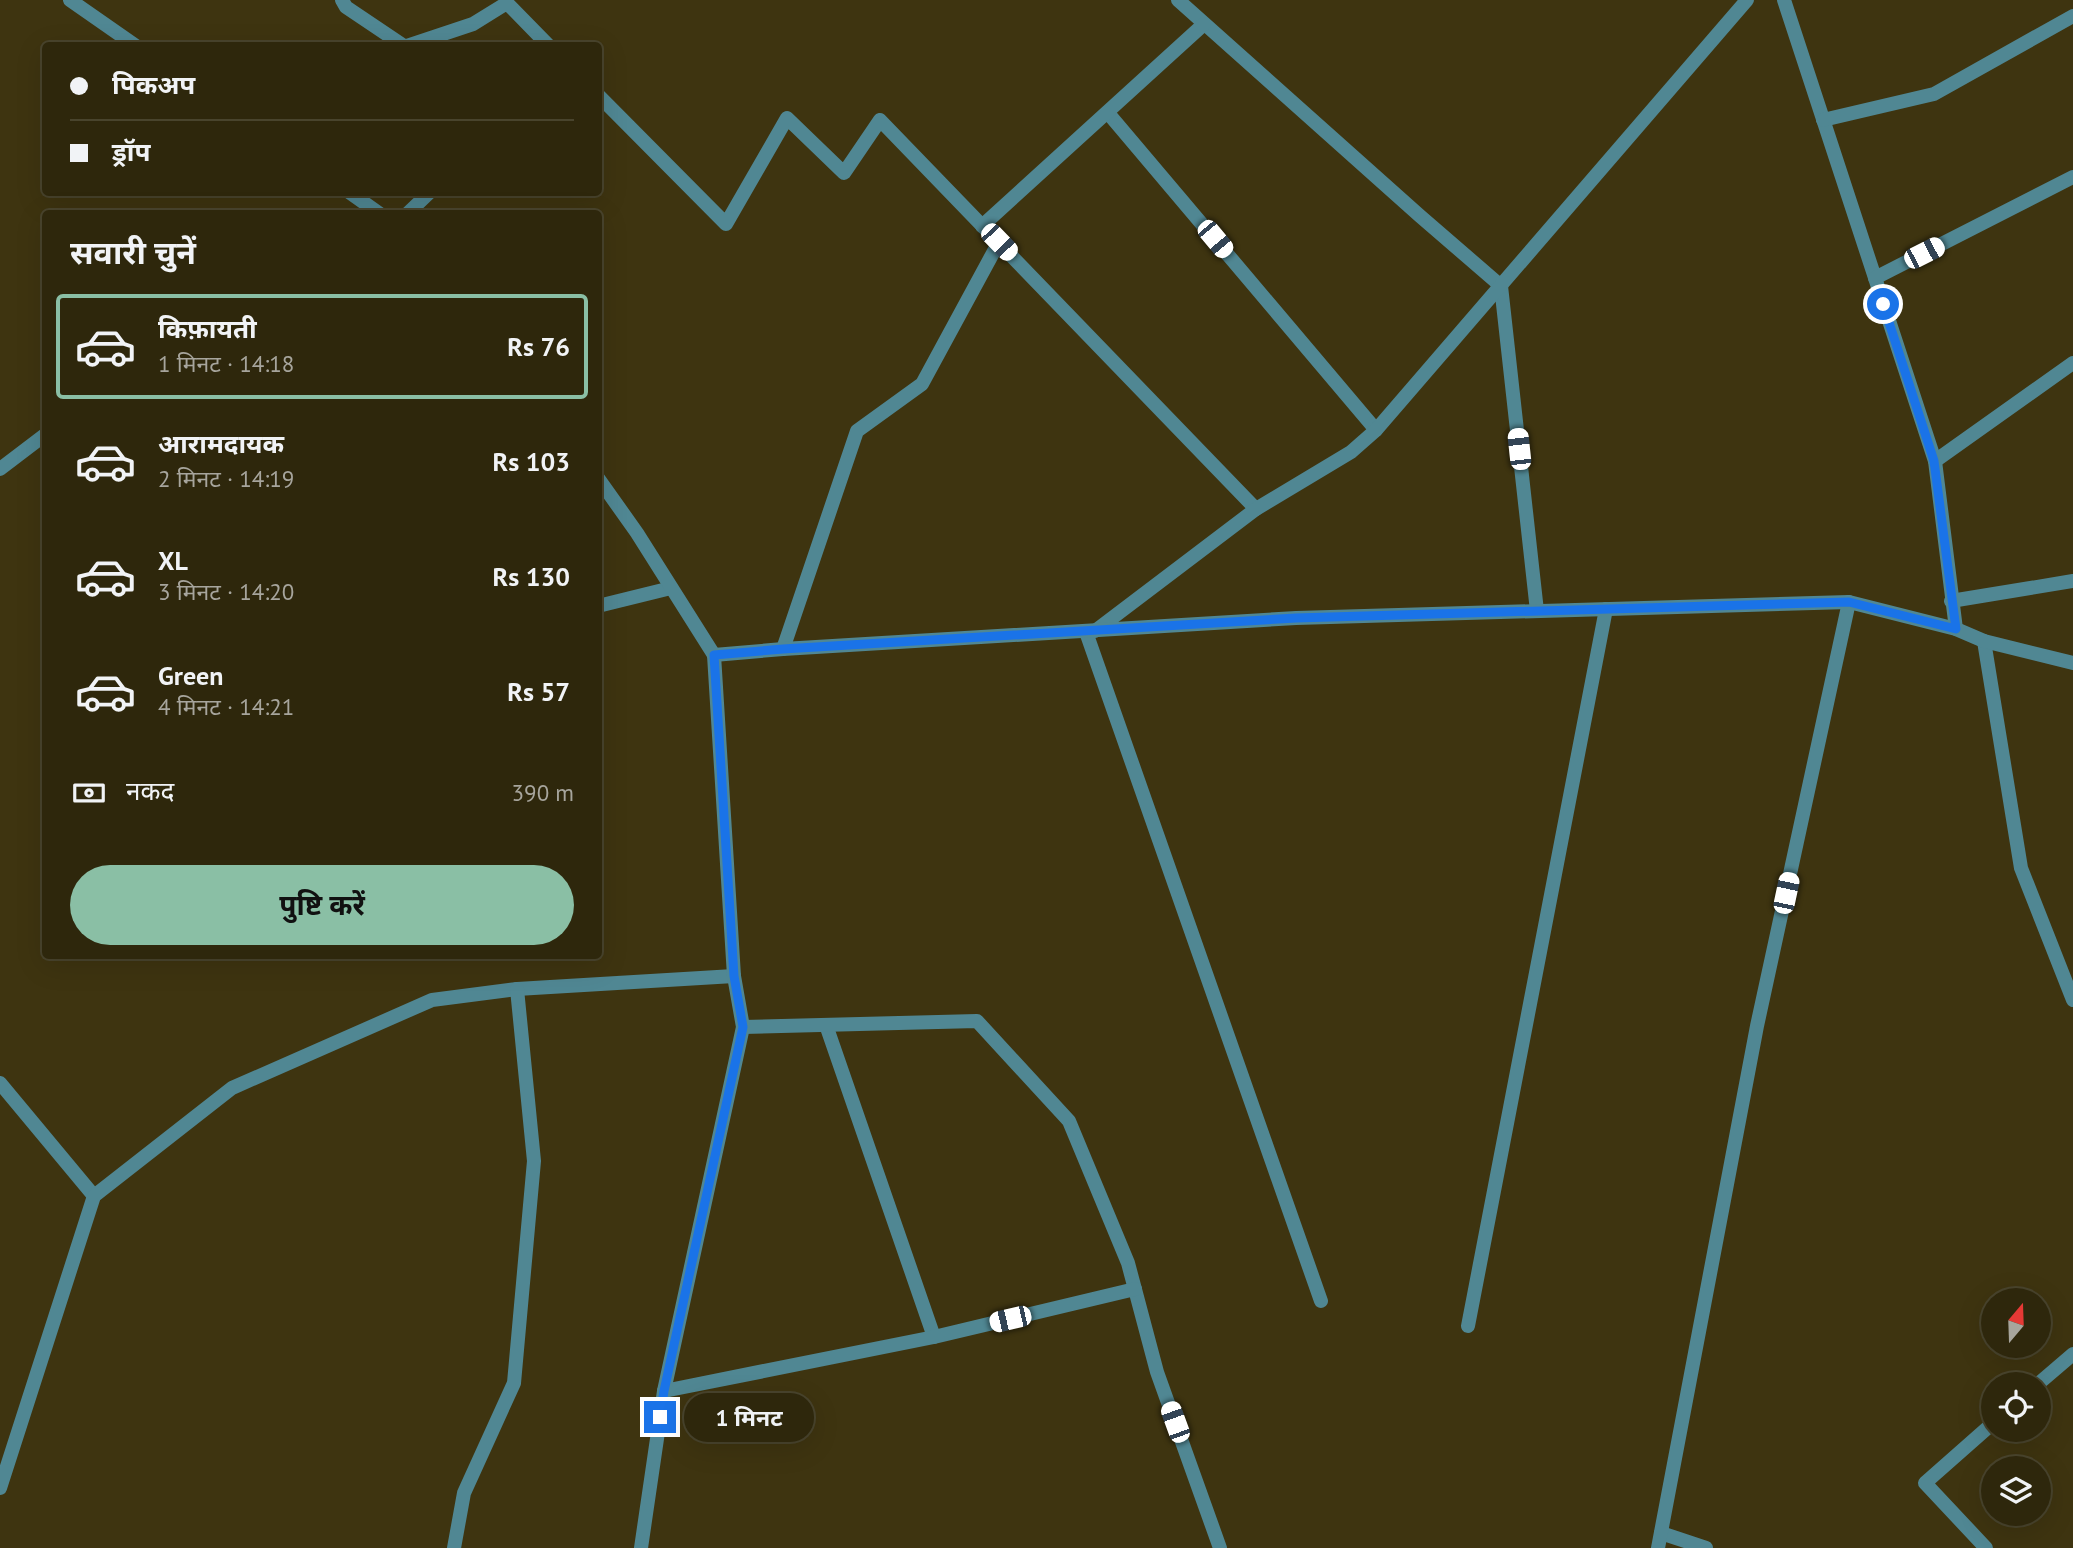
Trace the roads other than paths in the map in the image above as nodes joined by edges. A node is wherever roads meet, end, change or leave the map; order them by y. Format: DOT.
graph roads {
  1 [pos="70,0"];
  2 [pos="342,0"];
  3 [pos="1178,0"];
  4 [pos="1747,0"];
  5 [pos="1784,0"];
  6 [pos="2073,16"];
  7 [pos="1204,24"];
  8 [pos="130,42"];
  9 [pos="400,42"];
  10 [pos="418,42"];
  11 [pos="545,42"];
  12 [pos="602,99"];
  13 [pos="1108,113"];
  14 [pos="1823,120"];
  15 [pos="2073,177"];
  16 [pos="355,196"];
  17 [pos="426,196"];
  18 [pos="374,210"];
  19 [pos="411,210"];
  20 [pos="982,226"];
  21 [pos="999,242"];
  22 [pos="1875,278"];
  23 [pos="1501,286"];
  24 [pos="2073,363"];
  25 [pos="1376,430"];
  26 [pos="42,436"];
  27 [pos="1934,461"];
  28 [pos="0,469"];
  29 [pos="602,484"];
  30 [pos="1256,509"];
  31 [pos="2073,581"];
  32 [pos="671,588"];
  33 [pos="1951,601"];
  34 [pos="1849,602"];
  35 [pos="602,605"];
  36 [pos="1606,609"];
  37 [pos="1537,611"];
  38 [pos="1956,629"];
  39 [pos="1091,631"];
  40 [pos="1984,641"];
  41 [pos="783,649"];
  42 [pos="714,655"];
  43 [pos="2073,663"];
  44 [pos="734,976"];
  45 [pos="517,989"];
  46 [pos="2073,1000"];
  47 [pos="826,1025"];
  48 [pos="743,1027"];
  49 [pos="0,1083"];
  50 [pos="94,1196"];
  51 [pos="1135,1289"];
  52 [pos="1321,1301"];
  53 [pos="1468,1326"];
  54 [pos="934,1337"];
  55 [pos="2073,1354"];
  56 [pos="2051,1373"];
  57 [pos="664,1391"];
  58 [pos="1981,1434"];
  59 [pos="0,1488"];
  60 [pos="1661,1533"];
  61 [pos="454,1548"];
  62 [pos="642,1548"];
  63 [pos="1220,1548"];
  64 [pos="1658,1548"];
  65 [pos="1706,1548"];
  66 [pos="1986,1548"];
  1 -- 8 [label="street"];
  2 -- 9 [label="street"];
  3 -- 7 [label="street"];
  4 -- 23 [label="street"];
  5 -- 14 [label="street"];
  6 -- 14 [label="street"];
  7 -- 13 [label="street"];
  7 -- 23 [label="street"];
  10 -- 11 [label="street"];
  12 -- 20 [label="street"];
  13 -- 20 [label="street"];
  13 -- 25 [label="street"];
  14 -- 22 [label="street"];
  15 -- 22 [label="street"];
  16 -- 18 [label="street"];
  17 -- 19 [label="street"];
  20 -- 21 [label="street"];
  21 -- 30 [label="street"];
  21 -- 41 [label="street"];
  22 -- 27 [label="street"];
  23 -- 25 [label="street"];
  23 -- 37 [label="street"];
  24 -- 27 [label="street"];
  25 -- 30 [label="street"];
  26 -- 28 [label="street"];
  27 -- 33 [label="street"];
  29 -- 32 [label="street"];
  30 -- 39 [label="street"];
  31 -- 33 [label="street"];
  32 -- 35 [label="street"];
  32 -- 42 [label="street"];
  33 -- 38 [label="street"];
  34 -- 36 [label="street"];
  34 -- 38 [label="street"];
  34 -- 60 [label="street"];
  36 -- 37 [label="street"];
  36 -- 53 [label="street"];
  37 -- 39 [label="street"];
  38 -- 40 [label="street"];
  39 -- 41 [label="street"];
  39 -- 52 [label="street"];
  40 -- 43 [label="street"];
  40 -- 46 [label="street"];
  41 -- 42 [label="street"];
  42 -- 44 [label="street"];
  44 -- 45 [label="street"];
  44 -- 48 [label="street"];
  45 -- 50 [label="street"];
  45 -- 61 [label="street"];
  47 -- 48 [label="street"];
  47 -- 51 [label="street"];
  47 -- 54 [label="street"];
  48 -- 57 [label="street"];
  49 -- 50 [label="street"];
  50 -- 59 [label="street"];
  51 -- 54 [label="street"];
  51 -- 63 [label="street"];
  54 -- 57 [label="street"];
  55 -- 56 [label="street"];
  57 -- 62 [label="street"];
  58 -- 66 [label="street"];
  60 -- 64 [label="street"];
  60 -- 65 [label="street"];
}
